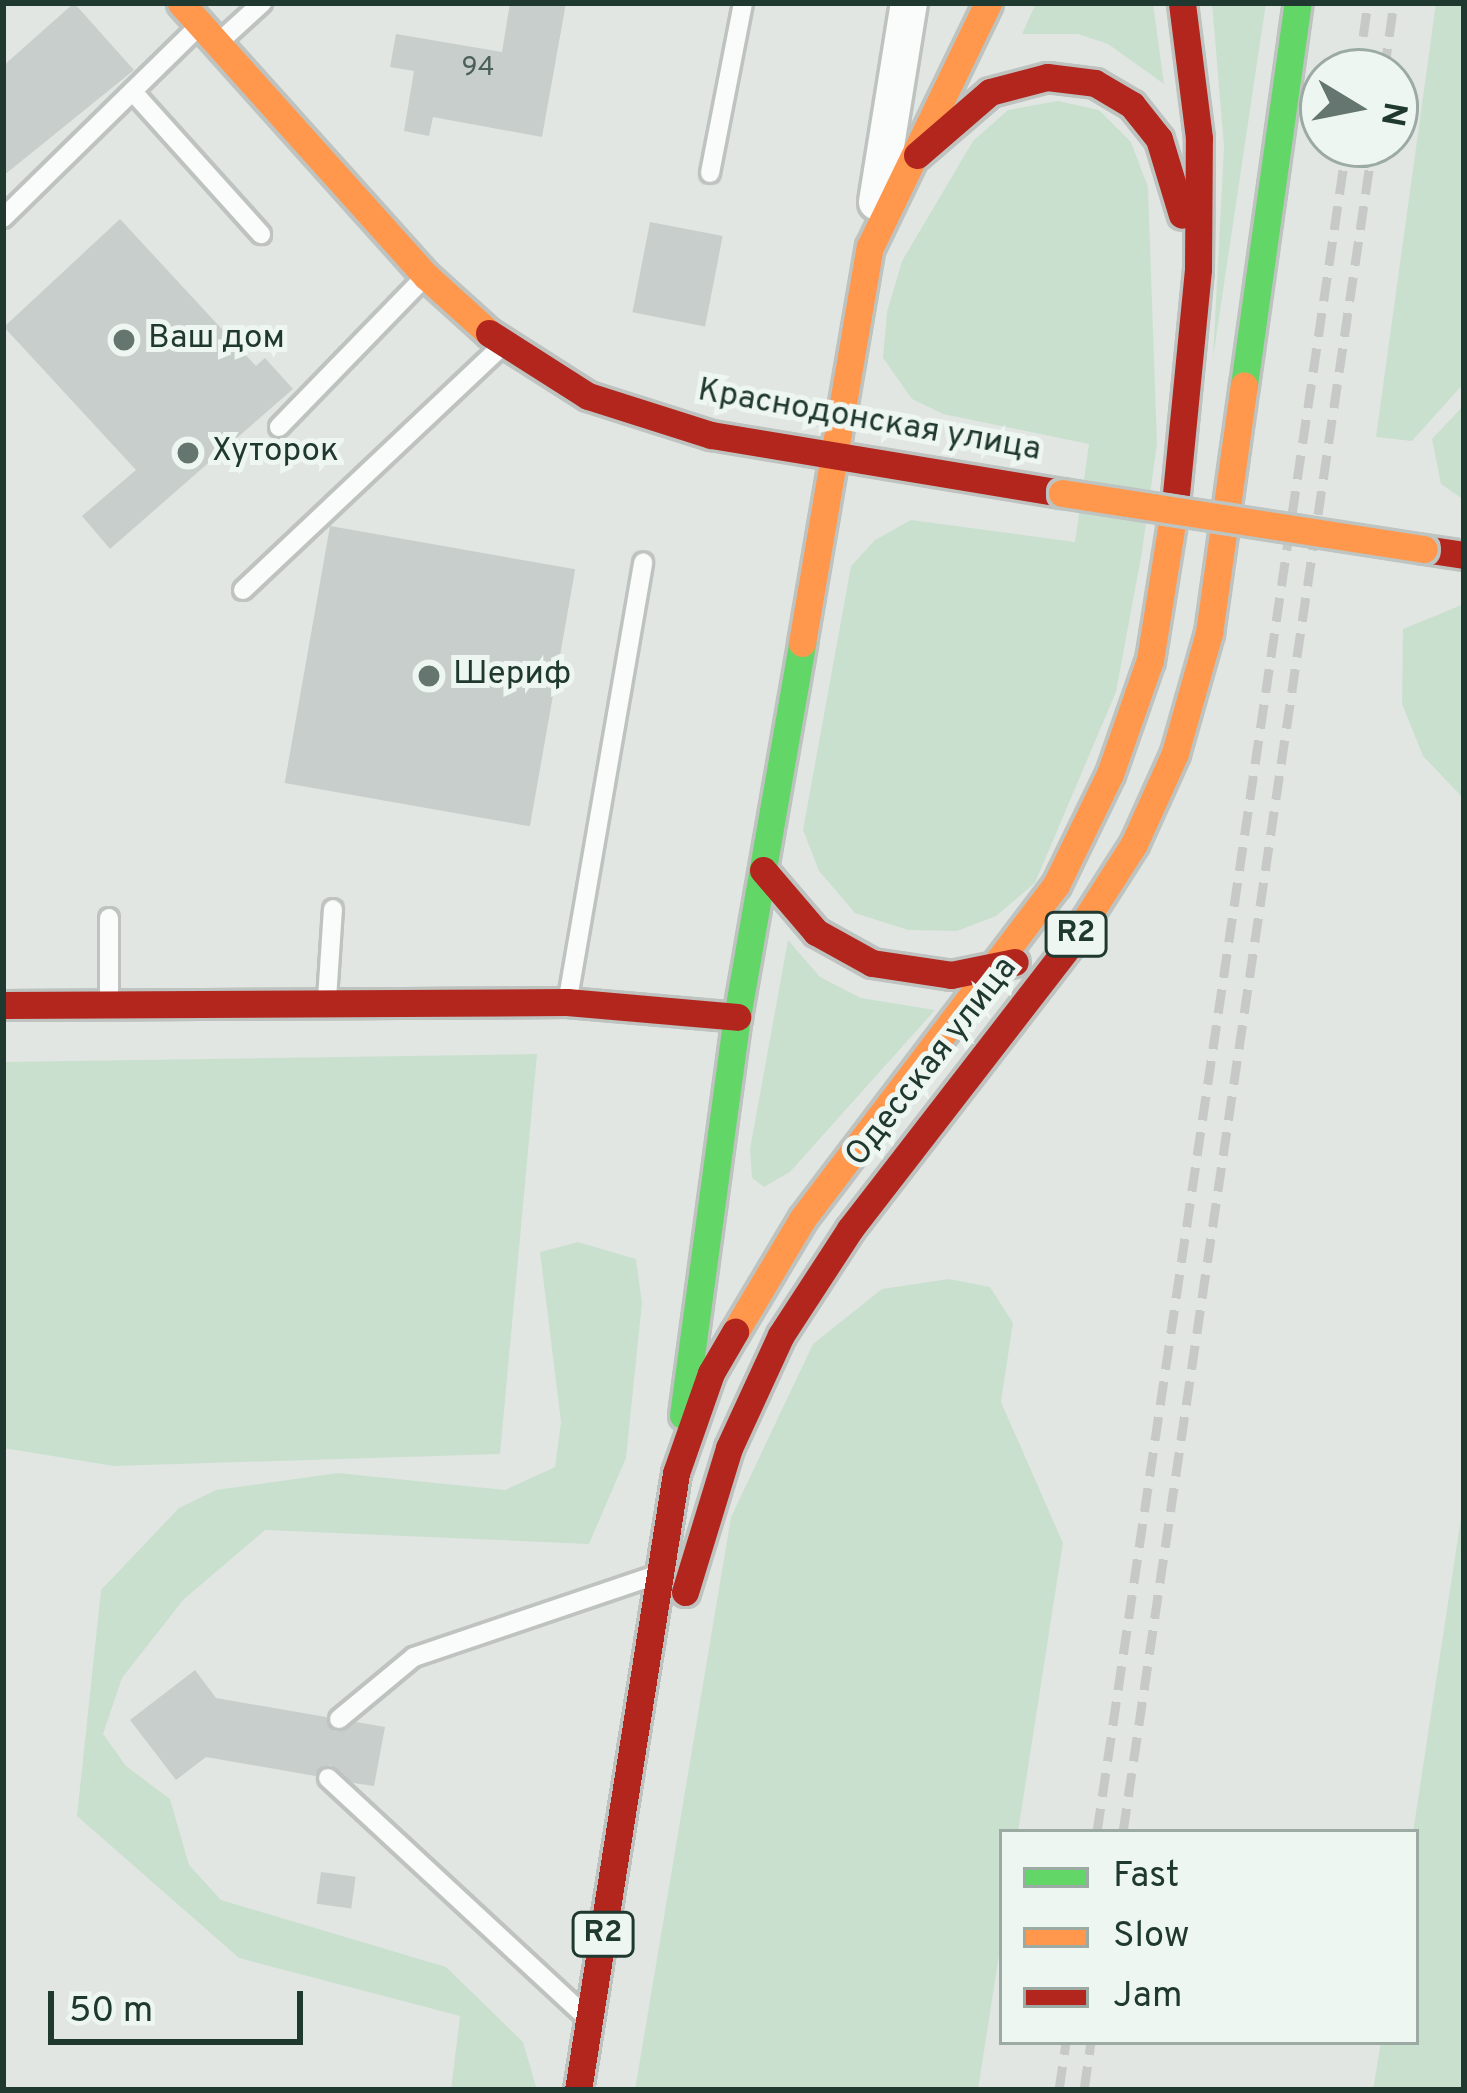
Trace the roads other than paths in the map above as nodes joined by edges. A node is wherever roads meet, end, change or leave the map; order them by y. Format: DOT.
graph roads {
  1 [pos="181,3"];
  2 [pos="262,3"];
  3 [pos="743,3"];
  4 [pos="909,3"];
  5 [pos="988,3"];
  6 [pos="1182,3"];
  7 [pos="1298,3"];
  8 [pos="208,34"];
  9 [pos="134,93"];
  10 [pos="917,155"];
  11 [pos="710,173"];
  12 [pos="3,218"];
  13 [pos="261,235"];
  14 [pos="870,247"];
  15 [pos="1198,269"];
  16 [pos="426,275"];
  17 [pos="503,345"];
  18 [pos="279,428"];
  19 [pos="833,458"];
  20 [pos="1464,555"];
  21 [pos="644,562"];
  22 [pos="244,590"];
  23 [pos="763,870"];
  24 [pos="333,909"];
  25 [pos="109,918"];
  26 [pos="1066,950"];
  27 [pos="998,966"];
  28 [pos="568,1002"];
  29 [pos="327,1004"];
  30 [pos="3,1005"];
  31 [pos="109,1005"];
  32 [pos="737,1017"];
  33 [pos="676,1473"];
  34 [pos="660,1574"];
  35 [pos="339,1719"];
  36 [pos="328,1778"];
  37 [pos="629,1778"];
  38 [pos="588,2018"];
  39 [pos="578,2090"];
  1 -- 8 [label="main road, Краснодонская улица"];
  2 -- 8 [label="lane"];
  3 -- 11 [label="lane"];
  4 -- 14 [label="street"];
  5 -- 10 [label="main road, Одесская улица"];
  6 -- 15 [label="main road, Одесская улица / R2"];
  7 -- 26 [label="main road, Одесская улица / R2"];
  8 -- 9 [label="lane"];
  8 -- 16 [label="main road, Краснодонская улица"];
  9 -- 12 [label="lane"];
  9 -- 13 [label="lane"];
  10 -- 14 [label="main road, Одесская улица"];
  10 -- 15 [label="main road"];
  14 -- 19 [label="main road, Одесская улица"];
  15 -- 27 [label="main road, Одесская улица / R2"];
  16 -- 17 [label="main road, Краснодонская улица"];
  16 -- 18 [label="lane"];
  17 -- 19 [label="main road, Краснодонская улица"];
  17 -- 22 [label="lane"];
  19 -- 20 [label="main road, Краснодонская улица, bridge"];
  19 -- 23 [label="main road, Одесская улица"];
  21 -- 28 [label="lane"];
  23 -- 27 [label="main road"];
  23 -- 32 [label="main road, Одесская улица"];
  24 -- 29 [label="lane"];
  25 -- 31 [label="lane"];
  26 -- 27 [label="main road"];
  26 -- 37 [label="main road, Одесская улица / R2"];
  27 -- 33 [label="main road, Одесская улица / R2"];
  28 -- 29 [label="main road"];
  28 -- 32 [label="main road"];
  29 -- 31 [label="main road"];
  30 -- 31 [label="main road"];
  32 -- 33 [label="main road, Одесская улица"];
  33 -- 34 [label="main road, Одесская улица / R2"];
  34 -- 35 [label="lane"];
  34 -- 37 [label="main road, Одесская улица / R2"];
  36 -- 38 [label="lane"];
  37 -- 38 [label="main road, R2"];
  38 -- 39 [label="main road, R2"];
}
